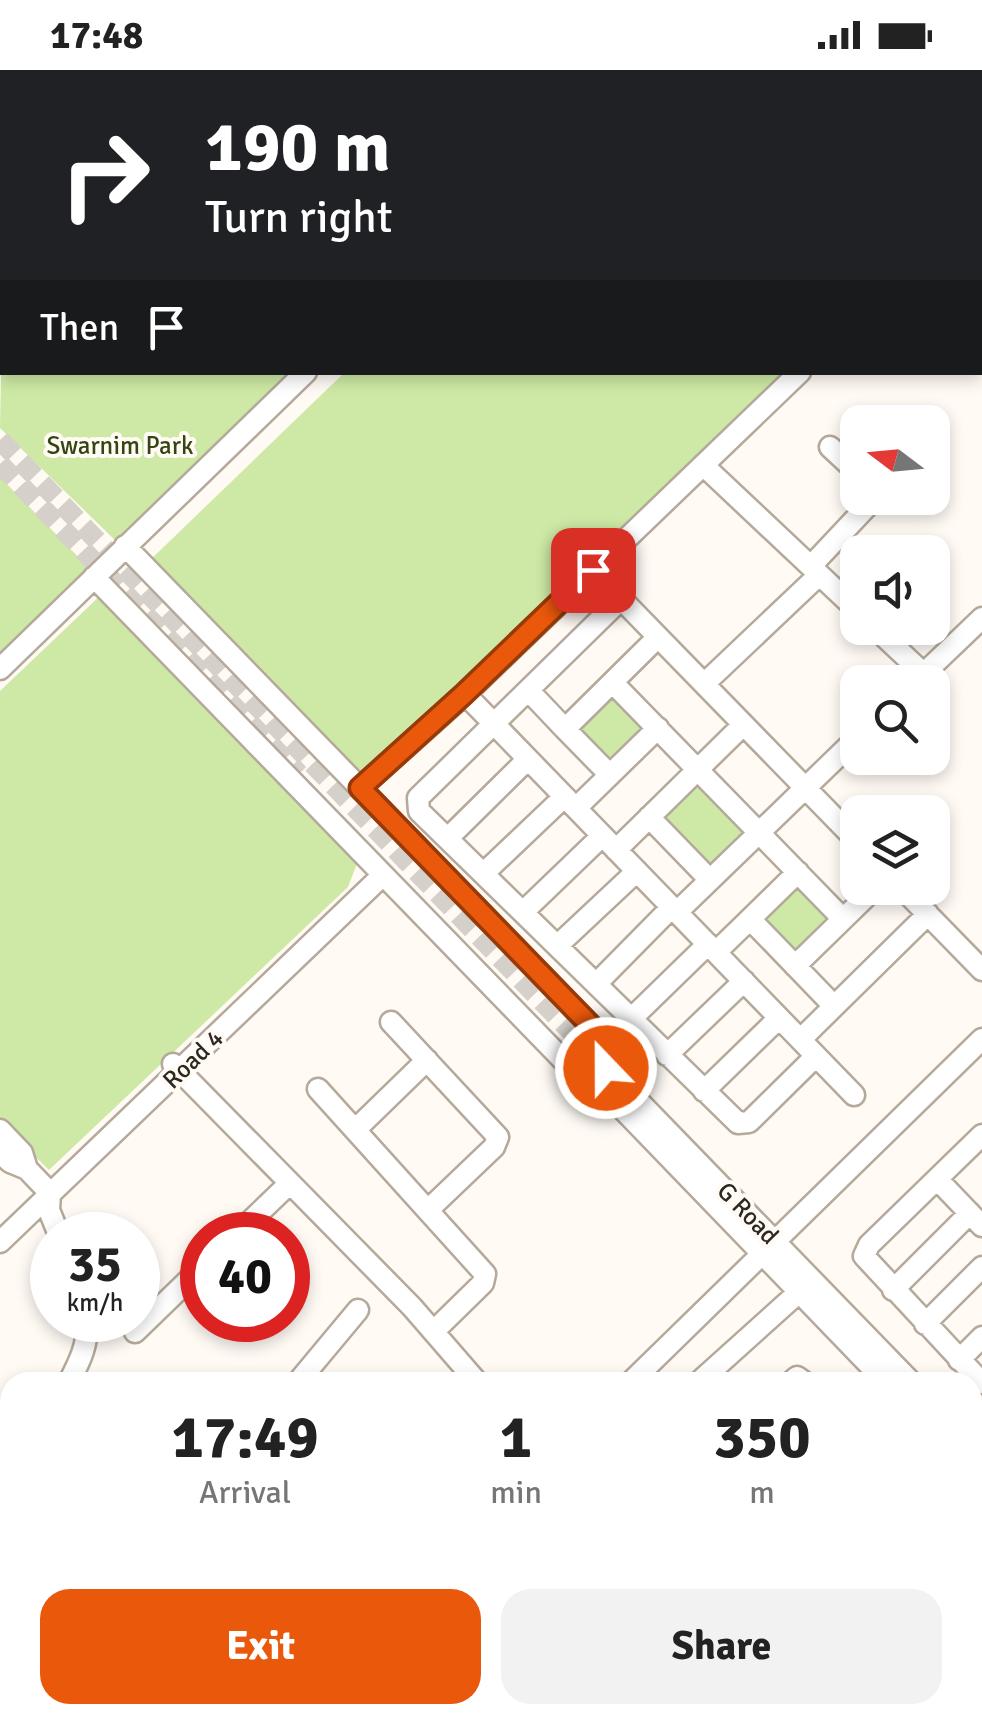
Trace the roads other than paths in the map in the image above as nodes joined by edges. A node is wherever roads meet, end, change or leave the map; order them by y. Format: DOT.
graph roads {
  1 [pos="303,375"];
  2 [pos="797,375"];
  3 [pos="830,447"];
  4 [pos="840,456"];
  5 [pos="703,465"];
  6 [pos="861,515"];
  7 [pos="126,546"];
  8 [pos="593,570"];
  9 [pos="815,570"];
  10 [pos="94,577"];
  11 [pos="840,594"];
  12 [pos="621,599"];
  13 [pos="979,626"];
  14 [pos="658,637"];
  15 [pos="890,645"];
  16 [pos="908,665"];
  17 [pos="934,665"];
  18 [pos="0,669"];
  19 [pos="613,682"];
  20 [pos="704,684"];
  21 [pos="528,690"];
  22 [pos="464,694"];
  23 [pos="494,724"];
  24 [pos="743,724"];
  25 [pos="658,728"];
  26 [pos="565,729"];
  27 [pos="840,754"];
  28 [pos="528,759"];
  29 [pos="698,769"];
  30 [pos="610,775"];
  31 [pos="804,787"];
  32 [pos="360,788"];
  33 [pos="570,802"];
  34 [pos="649,818"];
  35 [pos="840,824"];
  36 [pos="759,832"];
  37 [pos="448,838"];
  38 [pos="609,842"];
  39 [pos="379,870"];
  40 [pos="637,871"];
  41 [pos="798,872"];
  42 [pos="484,874"];
  43 [pos="710,880"];
  44 [pos="857,905"];
  45 [pos="919,905"];
  46 [pos="674,910"];
  47 [pos="523,912"];
  48 [pos="928,914"];
  49 [pos="750,919"];
  50 [pos="843,919"];
  51 [pos="557,946"];
  52 [pos="712,948"];
  53 [pos="795,966"];
  54 [pos="982,970"];
  55 [pos="744,981"];
  56 [pos="596,984"];
  57 [pos="834,1006"];
  58 [pos="631,1018"];
  59 [pos="779,1018"];
  60 [pos="391,1022"];
  61 [pos="800,1040"];
  62 [pos="982,1040"];
  63 [pos="578,1051"];
  64 [pos="668,1055"];
  65 [pos="816,1056"];
  66 [pos="427,1060"];
  67 [pos="176,1068"];
  68 [pos="599,1072"];
  69 [pos="318,1089"];
  70 [pos="704,1091"];
  71 [pos="854,1094"];
  72 [pos="0,1130"];
  73 [pos="356,1130"];
  74 [pos="978,1148"];
  75 [pos="0,1152"];
  76 [pos="937,1180"];
  77 [pos="40,1182"];
  78 [pos="290,1183"];
  79 [pos="428,1210"];
  80 [pos="50,1212"];
  81 [pos="260,1212"];
  82 [pos="976,1220"];
  83 [pos="0,1223"];
  84 [pos="0,1242"];
  85 [pos="768,1247"];
  86 [pos="982,1267"];
  87 [pos="180,1288"];
  88 [pos="893,1290"];
  89 [pos="798,1292"];
  90 [pos="160,1308"];
  91 [pos="358,1310"];
  92 [pos="925,1324"];
  93 [pos="434,1331"];
  94 [pos="982,1337"];
  95 [pos="87,1342"];
  96 [pos="959,1360"];
  97 [pos="74,1372"];
  98 [pos="306,1372"];
  99 [pos="468,1372"];
  100 [pos="641,1372"];
  101 [pos="710,1372"];
  102 [pos="876,1372"];
  103 [pos="900,1372"];
  104 [pos="971,1372"];
  1 -- 7 [label="street"];
  2 -- 5 [label="street"];
  3 -- 4 [label="street"];
  5 -- 8 [label="street"];
  5 -- 9 [label="street"];
  6 -- 9 [label="street"];
  7 -- 10 [label="street"];
  7 -- 32 [label="street"];
  8 -- 12 [label="street"];
  8 -- 22 [label="street"];
  9 -- 11 [label="street"];
  9 -- 20 [label="street"];
  10 -- 18 [label="street"];
  10 -- 39 [label="street"];
  12 -- 14 [label="street"];
  12 -- 21 [label="street"];
  13 -- 17 [label="street"];
  14 -- 19 [label="street"];
  14 -- 20 [label="street"];
  15 -- 16 [label="street"];
  19 -- 25 [label="street"];
  19 -- 26 [label="street"];
  20 -- 24 [label="street"];
  21 -- 23 [label="street"];
  21 -- 26 [label="street"];
  22 -- 23 [label="street"];
  22 -- 32 [label="street"];
  23 -- 28 [label="street"];
  23 -- 37 [label="street"];
  24 -- 29 [label="street"];
  24 -- 31 [label="street"];
  25 -- 29 [label="street"];
  25 -- 30 [label="street"];
  26 -- 30 [label="street"];
  27 -- 31 [label="street"];
  28 -- 33 [label="street"];
  28 -- 37 [label="street"];
  29 -- 34 [label="street"];
  29 -- 36 [label="street"];
  30 -- 33 [label="street"];
  31 -- 35 [label="street"];
  31 -- 36 [label="street"];
  32 -- 68 [label="street"];
  33 -- 38 [label="street"];
  33 -- 42 [label="street"];
  34 -- 38 [label="street"];
  34 -- 43 [label="street"];
  36 -- 41 [label="street"];
  36 -- 43 [label="street"];
  37 -- 42 [label="street"];
  38 -- 40 [label="street"];
  38 -- 47 [label="street"];
  39 -- 67 [label="street, Road 4"];
  39 -- 68 [label="street"];
  40 -- 46 [label="street"];
  40 -- 51 [label="street"];
  41 -- 49 [label="street"];
  41 -- 50 [label="street"];
  42 -- 47 [label="street"];
  43 -- 46 [label="street"];
  44 -- 50 [label="street"];
  45 -- 48 [label="street"];
  46 -- 52 [label="street"];
  46 -- 56 [label="street"];
  47 -- 51 [label="street"];
  48 -- 54 [label="street"];
  48 -- 57 [label="street"];
  49 -- 52 [label="street"];
  49 -- 53 [label="street"];
  50 -- 53 [label="street"];
  51 -- 56 [label="street"];
  52 -- 55 [label="street"];
  52 -- 58 [label="street"];
  53 -- 57 [label="street"];
  55 -- 59 [label="street"];
  55 -- 64 [label="street"];
  56 -- 58 [label="street"];
  57 -- 61 [label="street"];
  58 -- 64 [label="street"];
  59 -- 61 [label="street"];
  59 -- 70 [label="street"];
  60 -- 66 [label="street"];
  61 -- 65 [label="street"];
  62 -- 85 [label="street"];
  63 -- 68 [label="street, G Road"];
  64 -- 70 [label="street"];
  65 -- 70 [label="street"];
  65 -- 71 [label="street"];
  66 -- 73 [label="street"];
  66 -- 79 [label="street"];
  67 -- 77 [label="street, Road 4"];
  67 -- 78 [label="street"];
  68 -- 85 [label="street, G Road"];
  69 -- 73 [label="street"];
  72 -- 77 [label="street"];
  73 -- 79 [label="street"];
  74 -- 76 [label="street"];
  75 -- 77 [label="street"];
  76 -- 82 [label="street"];
  76 -- 88 [label="street"];
  77 -- 80 [label="street"];
  77 -- 83 [label="street, Road 4"];
  77 -- 84 [label="street, Road 4"];
  78 -- 81 [label="street"];
  78 -- 93 [label="street"];
  79 -- 93 [label="street"];
  82 -- 88 [label="street"];
  85 -- 89 [label="street, G Road"];
  85 -- 100 [label="street"];
  85 -- 103 [label="street, G Road"];
  86 -- 92 [label="street"];
  87 -- 90 [label="street"];
  88 -- 92 [label="street"];
  89 -- 101 [label="street"];
  89 -- 102 [label="street, G Road"];
  91 -- 98 [label="street"];
  92 -- 96 [label="street"];
  93 -- 99 [label="street"];
  94 -- 96 [label="street"];
  95 -- 97 [label="street"];
  96 -- 104 [label="street"];
}
